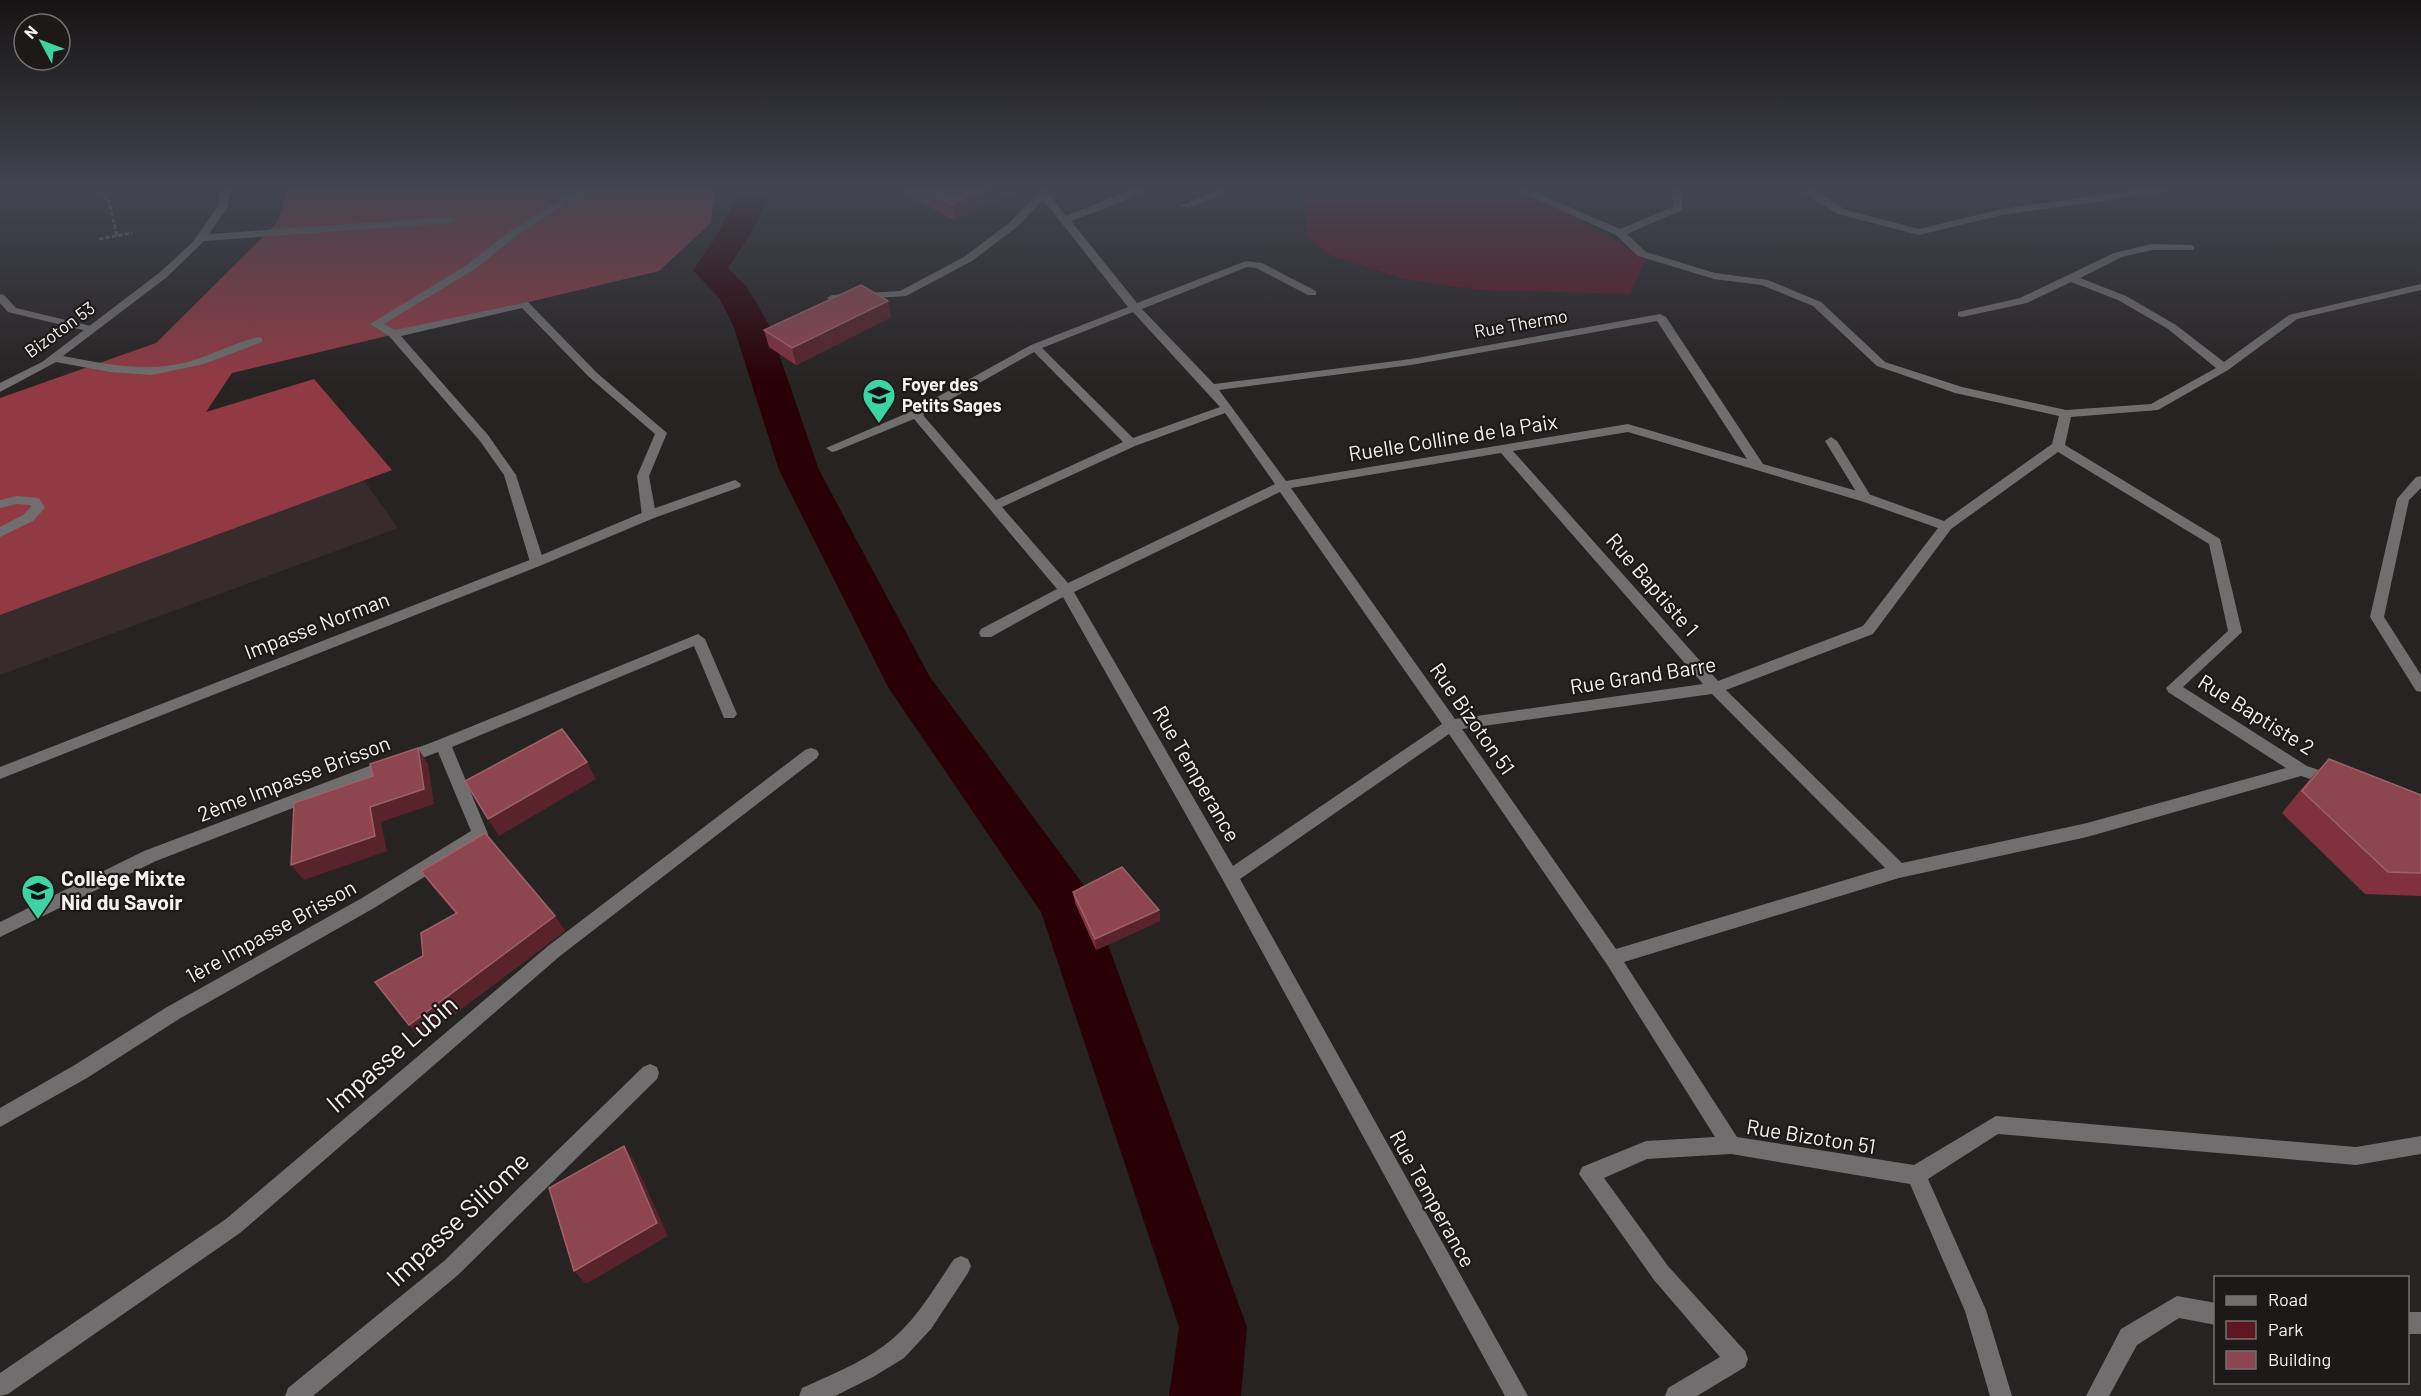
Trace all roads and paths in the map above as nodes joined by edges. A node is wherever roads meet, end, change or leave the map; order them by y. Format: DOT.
graph roads {
  1 [pos="186,252"];
  2 [pos="490,252"];
  3 [pos="977,252"];
  4 [pos="1090,252"];
  5 [pos="1640,252"];
  6 [pos="2130,252"];
  7 [pos="2071,278"];
  8 [pos="2421,287"];
  9 [pos="1312,293"];
  10 [pos="0,297"];
  11 [pos="832,298"];
  12 [pos="1135,308"];
  13 [pos="1962,314"];
  14 [pos="91,329"];
  15 [pos="393,334"];
  16 [pos="258,340"];
  17 [pos="1035,347"];
  18 [pos="54,358"];
  19 [pos="2224,368"];
  20 [pos="0,388"];
  21 [pos="1211,388"];
  22 [pos="1227,408"];
  23 [pos="916,414"];
  24 [pos="2066,414"];
  25 [pos="1831,441"];
  26 [pos="1131,443"];
  27 [pos="2058,446"];
  28 [pos="832,448"];
  29 [pos="1505,450"];
  30 [pos="1758,466"];
  31 [pos="2421,480"];
  32 [pos="735,484"];
  33 [pos="1282,486"];
  34 [pos="1866,498"];
  35 [pos="0,504"];
  36 [pos="993,506"];
  37 [pos="649,515"];
  38 [pos="1946,526"];
  39 [pos="0,533"];
  40 [pos="537,562"];
  41 [pos="1066,590"];
  42 [pos="986,633"];
  43 [pos="2421,687"];
  44 [pos="1715,688"];
  45 [pos="729,714"];
  46 [pos="1451,725"];
  47 [pos="444,744"];
  48 [pos="811,754"];
  49 [pos="2301,770"];
  50 [pos="0,773"];
  51 [pos="2345,785"];
  52 [pos="1899,871"];
  53 [pos="1230,877"];
  54 [pos="0,930"];
  55 [pos="1612,958"];
  56 [pos="650,1073"];
  57 [pos="0,1118"];
  58 [pos="1731,1145"];
  59 [pos="2421,1146"];
  60 [pos="1916,1175"];
  61 [pos="961,1266"];
  62 [pos="2214,1314"];
  63 [pos="0,1386"];
  64 [pos="296,1396"];
  65 [pos="810,1396"];
  66 [pos="1516,1396"];
  67 [pos="1676,1396"];
  68 [pos="2001,1396"];
  69 [pos="2097,1396"];
  1 -- 14 [label="street, Bizoton 53"];
  2 -- 15 [label="street"];
  3 -- 11 [label="street"];
  4 -- 12 [label="street, Rue Bizoton 51"];
  5 -- 24 [label="street"];
  6 -- 7 [label="street"];
  7 -- 13 [label="street"];
  7 -- 19 [label="street"];
  8 -- 19 [label="street"];
  9 -- 12 [label="street"];
  10 -- 14 [label="street"];
  12 -- 17 [label="street"];
  12 -- 21 [label="street, Rue Bizoton 51"];
  14 -- 18 [label="street, Bizoton 53"];
  15 -- 37 [label="street"];
  15 -- 40 [label="street"];
  16 -- 18 [label="street"];
  17 -- 23 [label="street"];
  17 -- 26 [label="street"];
  18 -- 20 [label="street, Bizoton 53"];
  19 -- 24 [label="street"];
  21 -- 22 [label="street, Rue Bizoton 51"];
  21 -- 30 [label="street, Rue Thermo"];
  22 -- 26 [label="street"];
  22 -- 33 [label="street, Rue Bizoton 51"];
  23 -- 28 [label="street"];
  23 -- 36 [label="street, Rue Temperance"];
  24 -- 27 [label="street"];
  25 -- 34 [label="street"];
  26 -- 36 [label="street"];
  27 -- 38 [label="street, Rue Grand Barre"];
  27 -- 49 [label="street, Rue Baptiste 2"];
  29 -- 30 [label="street, Ruelle Colline de la Paix"];
  29 -- 33 [label="street, Ruelle Colline de la Paix"];
  29 -- 44 [label="street, Rue Baptiste 1"];
  30 -- 34 [label="street, Ruelle Colline de la Paix"];
  31 -- 43 [label="street"];
  32 -- 37 [label="street, Impasse Norman"];
  33 -- 41 [label="street, Ruelle Colline de la Paix"];
  33 -- 46 [label="street, Rue Bizoton 51"];
  34 -- 38 [label="street, Ruelle Colline de la Paix"];
  35 -- 39 [label="street"];
  36 -- 41 [label="street, Rue Temperance"];
  37 -- 40 [label="street, Impasse Norman"];
  38 -- 44 [label="street, Rue Grand Barre"];
  40 -- 50 [label="street, Impasse Norman"];
  41 -- 42 [label="street, Ruelle Colline de la Paix"];
  41 -- 53 [label="street, Rue Temperance"];
  44 -- 46 [label="street, Rue Grand Barre"];
  44 -- 52 [label="street, Rue Baptiste 1"];
  45 -- 47 [label="street, 2ème Impasse Brisson"];
  46 -- 53 [label="street, Rue Grand Barre"];
  46 -- 55 [label="street, Rue Bizoton 51"];
  47 -- 54 [label="street, 2ème Impasse Brisson"];
  47 -- 57 [label="street, 1ère Impasse Brisson"];
  48 -- 63 [label="street, Impasse Lubin"];
  49 -- 51 [label="street, Rue Baptiste 2"];
  49 -- 52 [label="street"];
  52 -- 55 [label="street"];
  53 -- 66 [label="street, Rue Temperance"];
  55 -- 58 [label="street, Rue Bizoton 51"];
  56 -- 64 [label="street, Impasse Siliome"];
  58 -- 60 [label="street, Rue Bizoton 51"];
  58 -- 67 [label="street"];
  59 -- 60 [label="street"];
  60 -- 68 [label="street"];
  61 -- 65 [label="street"];
  62 -- 69 [label="street"];
}
